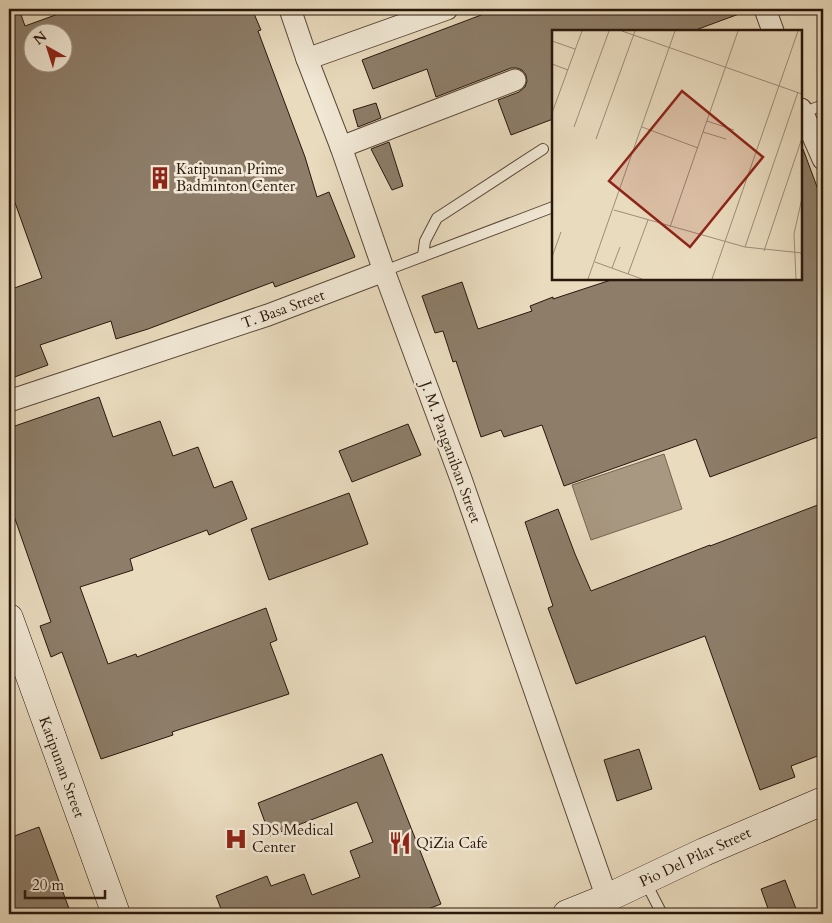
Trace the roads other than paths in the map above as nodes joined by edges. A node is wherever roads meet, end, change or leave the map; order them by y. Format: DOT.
graph roads {
  1 [pos="290,9"];
  2 [pos="448,9"];
  3 [pos="765,9"];
  4 [pos="773,30"];
  5 [pos="307,59"];
  6 [pos="515,80"];
  7 [pos="823,105"];
  8 [pos="802,112"];
  9 [pos="802,114"];
  10 [pos="341,147"];
  11 [pos="543,149"];
  12 [pos="823,159"];
  13 [pos="552,207"];
  14 [pos="423,256"];
  15 [pos="384,271"];
  16 [pos="9,401"];
  17 [pos="9,618"];
  18 [pos="823,801"];
  19 [pos="644,880"];
  20 [pos="607,898"];
  21 [pos="116,914"];
  22 [pos="567,914"];
  23 [pos="662,914"];
  1 -- 5 [label="street, J. M. Panganiban Street"];
  2 -- 5 [label="street"];
  3 -- 4 [label="street"];
  5 -- 10 [label="street, J. M. Panganiban Street"];
  6 -- 10 [label="street"];
  7 -- 8 [label="lane"];
  9 -- 12 [label="street"];
  10 -- 15 [label="street, J. M. Panganiban Street"];
  11 -- 14 [label="lane"];
  13 -- 14 [label="lane, T. Basa Street"];
  14 -- 15 [label="lane, T. Basa Street"];
  15 -- 16 [label="street, T. Basa Street"];
  15 -- 20 [label="street, J. M. Panganiban Street"];
  17 -- 21 [label="street, Katipunan Street"];
  18 -- 19 [label="street, Pio Del Pilar Street"];
  19 -- 20 [label="street, Pio Del Pilar Street"];
  19 -- 23 [label="lane"];
  20 -- 22 [label="street, Pio Del Pilar Street"];
}
